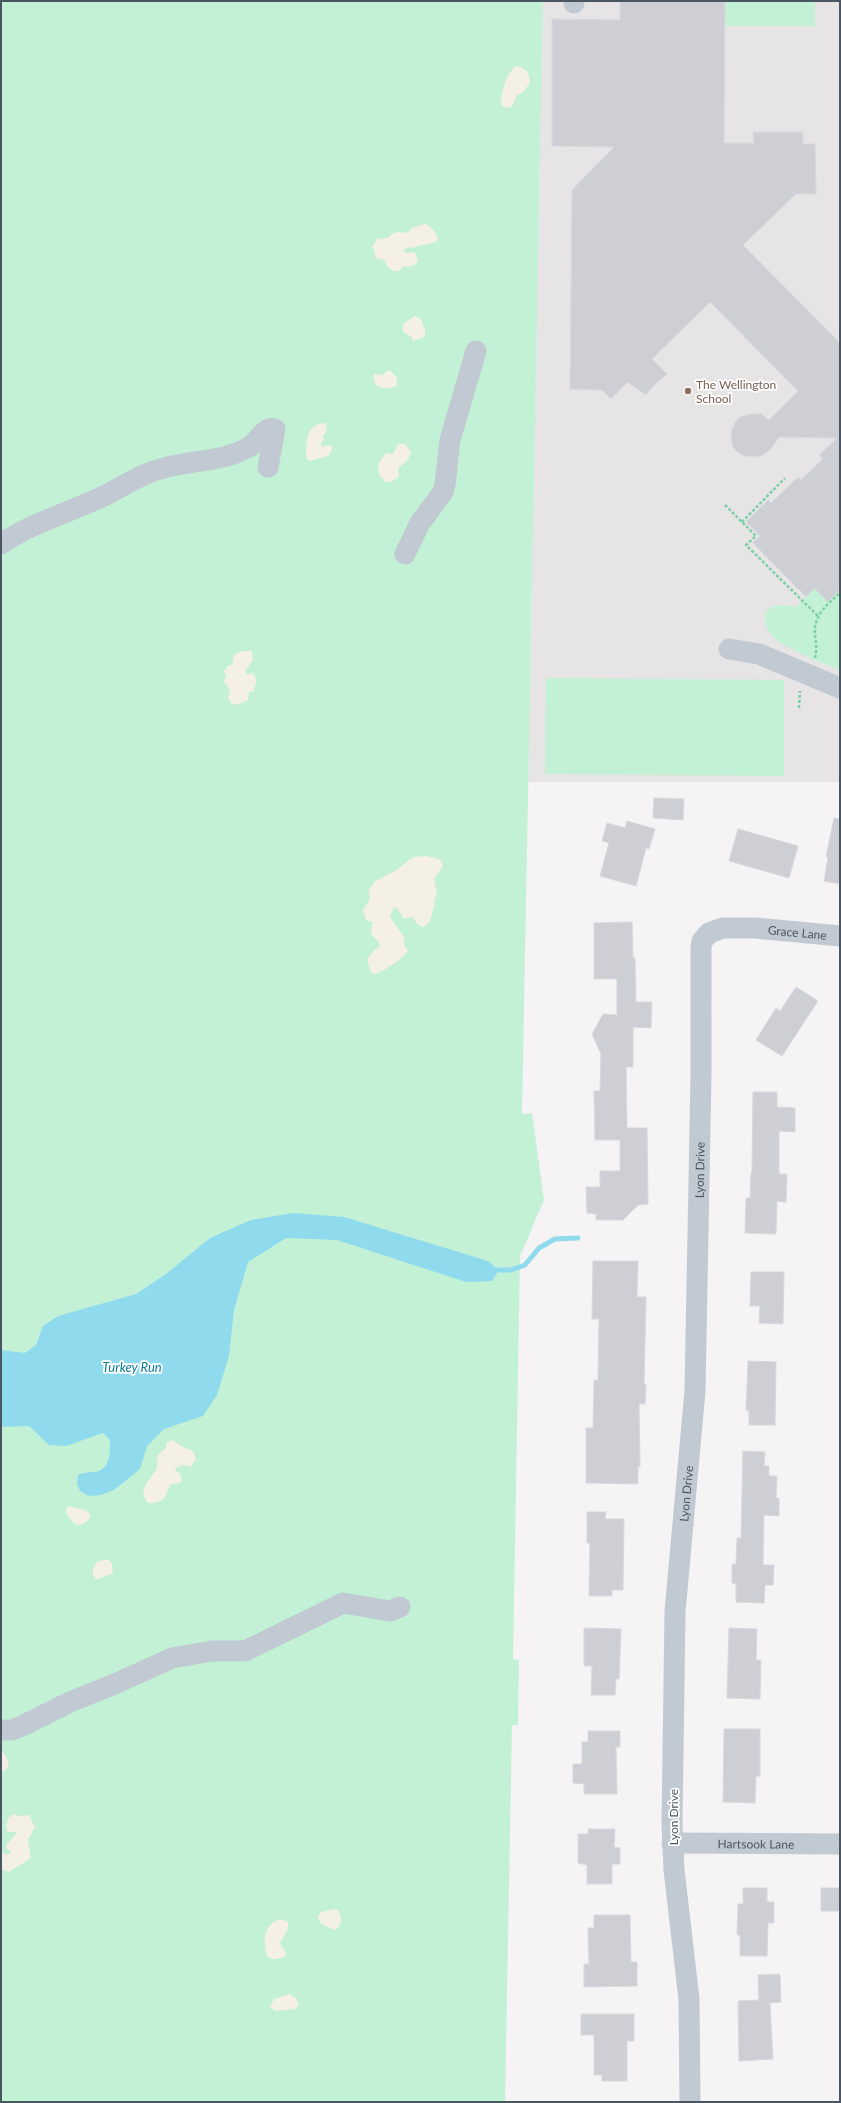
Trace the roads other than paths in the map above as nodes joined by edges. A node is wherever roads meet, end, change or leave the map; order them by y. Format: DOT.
graph roads {
  1 [pos="476,351"];
  2 [pos="268,467"];
  3 [pos="1,544"];
  4 [pos="405,554"];
  5 [pos="729,649"];
  6 [pos="840,688"];
  7 [pos="755,928"];
  8 [pos="840,936"];
  9 [pos="400,1606"];
  10 [pos="1,1730"];
  11 [pos="672,1843"];
  12 [pos="840,1844"];
  13 [pos="690,2102"];
  1 -- 4 [label="street"];
  2 -- 3 [label="street"];
  5 -- 6 [label="street"];
  7 -- 8 [label="street, Grace Lane"];
  7 -- 11 [label="street, Lyon Drive"];
  9 -- 10 [label="street"];
  11 -- 12 [label="street, Hartsook Lane"];
  11 -- 13 [label="street, Lyon Drive"];
}
